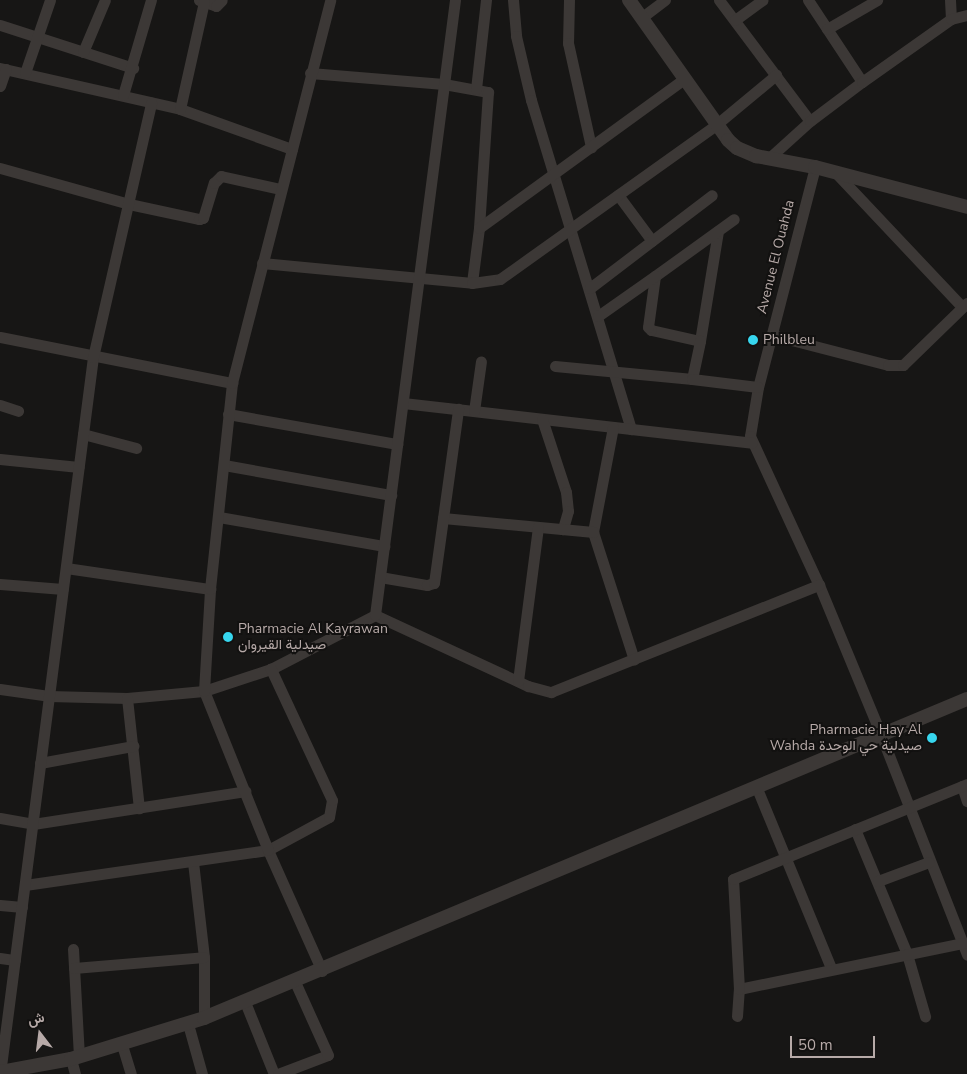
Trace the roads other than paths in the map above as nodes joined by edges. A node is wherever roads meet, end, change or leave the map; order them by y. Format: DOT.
graph roads {
  1 [pos="50,0"];
  2 [pos="105,0"];
  3 [pos="151,0"];
  4 [pos="222,0"];
  5 [pos="330,0"];
  6 [pos="455,0"];
  7 [pos="486,0"];
  8 [pos="513,0"];
  9 [pos="569,0"];
  10 [pos="628,0"];
  11 [pos="665,0"];
  12 [pos="720,0"];
  13 [pos="763,0"];
  14 [pos="808,0"];
  15 [pos="877,0"];
  16 [pos="950,0"];
  17 [pos="202,1"];
  18 [pos="967,15"];
  19 [pos="641,18"];
  20 [pos="951,19"];
  21 [pos="735,20"];
  22 [pos="0,25"];
  23 [pos="827,29"];
  24 [pos="36,36"];
  25 [pos="83,52"];
  26 [pos="133,68"];
  27 [pos="3,69"];
  28 [pos="25,73"];
  29 [pos="310,73"];
  30 [pos="776,75"];
  31 [pos="684,79"];
  32 [pos="862,82"];
  33 [pos="444,84"];
  34 [pos="0,86"];
  35 [pos="476,88"];
  36 [pos="123,95"];
  37 [pos="151,103"];
  38 [pos="180,109"];
  39 [pos="810,121"];
  40 [pos="716,124"];
  41 [pos="591,147"];
  42 [pos="292,149"];
  43 [pos="768,159"];
  44 [pos="815,167"];
  45 [pos="0,168"];
  46 [pos="835,172"];
  47 [pos="552,173"];
  48 [pos="280,189"];
  49 [pos="618,195"];
  50 [pos="712,195"];
  51 [pos="129,204"];
  52 [pos="967,207"];
  53 [pos="734,219"];
  54 [pos="479,228"];
  55 [pos="571,230"];
  56 [pos="718,231"];
  57 [pos="652,241"];
  58 [pos="262,263"];
  59 [pos="655,276"];
  60 [pos="418,279"];
  61 [pos="472,283"];
  62 [pos="590,288"];
  63 [pos="965,305"];
  64 [pos="598,316"];
  65 [pos="772,334"];
  66 [pos="0,337"];
  67 [pos="700,340"];
  68 [pos="93,357"];
  69 [pos="481,362"];
  70 [pos="555,366"];
  71 [pos="616,373"];
  72 [pos="692,379"];
  73 [pos="232,383"];
  74 [pos="758,387"];
  75 [pos="402,403"];
  76 [pos="0,405"];
  77 [pos="458,409"];
  78 [pos="18,411"];
  79 [pos="474,411"];
  80 [pos="228,414"];
  81 [pos="542,419"];
  82 [pos="612,426"];
  83 [pos="631,429"];
  84 [pos="83,434"];
  85 [pos="752,442"];
  86 [pos="397,444"];
  87 [pos="136,448"];
  88 [pos="0,459"];
  89 [pos="224,465"];
  90 [pos="79,468"];
  91 [pos="391,495"];
  92 [pos="219,517"];
  93 [pos="443,518"];
  94 [pos="538,527"];
  95 [pos="563,529"];
  96 [pos="593,532"];
  97 [pos="384,546"];
  98 [pos="66,568"];
  99 [pos="380,577"];
  100 [pos="0,584"];
  101 [pos="818,585"];
  102 [pos="63,589"];
  103 [pos="210,589"];
  104 [pos="375,615"];
  105 [pos="634,660"];
  106 [pos="271,669"];
  107 [pos="518,681"];
  108 [pos="0,689"];
  109 [pos="204,691"];
  110 [pos="49,696"];
  111 [pos="127,698"];
  112 [pos="967,699"];
  113 [pos="881,734"];
  114 [pos="133,746"];
  115 [pos="40,763"];
  116 [pos="756,786"];
  117 [pos="964,786"];
  118 [pos="245,791"];
  119 [pos="967,801"];
  120 [pos="139,808"];
  121 [pos="908,809"];
  122 [pos="0,818"];
  123 [pos="33,824"];
  124 [pos="855,829"];
  125 [pos="268,850"];
  126 [pos="785,858"];
  127 [pos="193,862"];
  128 [pos="929,862"];
  129 [pos="878,881"];
  130 [pos="25,885"];
  131 [pos="0,905"];
  132 [pos="22,907"];
  133 [pos="963,943"];
  134 [pos="73,949"];
  135 [pos="907,954"];
  136 [pos="967,955"];
  137 [pos="204,957"];
  138 [pos="0,958"];
  139 [pos="15,960"];
  140 [pos="74,968"];
  141 [pos="831,968"];
  142 [pos="322,971"];
  143 [pos="295,982"];
  144 [pos="739,988"];
  145 [pos="245,1002"];
  146 [pos="4,1012"];
  147 [pos="737,1016"];
  148 [pos="925,1016"];
  149 [pos="204,1018"];
  150 [pos="188,1024"];
  151 [pos="122,1045"];
  152 [pos="75,1058"];
  153 [pos="0,1073"];
  154 [pos="75,1074"];
  155 [pos="131,1074"];
  156 [pos="202,1074"];
  157 [pos="274,1074"];
  158 [pos="278,1074"];
  1 -- 24 [label="street"];
  2 -- 25 [label="street"];
  3 -- 26 [label="street"];
  4 -- 17 [label="street"];
  5 -- 29 [label="street"];
  6 -- 33 [label="street"];
  7 -- 35 [label="street"];
  8 -- 47 [label="street"];
  9 -- 41 [label="street"];
  10 -- 19 [label="street"];
  11 -- 19 [label="street"];
  12 -- 21 [label="street"];
  13 -- 21 [label="street"];
  14 -- 23 [label="street"];
  15 -- 23 [label="street"];
  16 -- 20 [label="street"];
  17 -- 38 [label="street"];
  18 -- 20 [label="street"];
  19 -- 31 [label="street"];
  20 -- 32 [label="street"];
  21 -- 30 [label="street"];
  22 -- 24 [label="street"];
  23 -- 32 [label="street"];
  24 -- 25 [label="street"];
  24 -- 28 [label="street"];
  25 -- 26 [label="street"];
  26 -- 36 [label="street"];
  27 -- 28 [label="street"];
  27 -- 34 [label="street"];
  28 -- 36 [label="street"];
  29 -- 33 [label="street"];
  29 -- 42 [label="street"];
  30 -- 39 [label="street"];
  30 -- 40 [label="street"];
  31 -- 40 [label="street"];
  31 -- 41 [label="street"];
  32 -- 39 [label="street"];
  33 -- 35 [label="street"];
  33 -- 60 [label="street"];
  35 -- 54 [label="street"];
  36 -- 37 [label="street"];
  37 -- 38 [label="street"];
  37 -- 51 [label="street"];
  38 -- 42 [label="street"];
  39 -- 43 [label="street"];
  40 -- 43 [label="street"];
  40 -- 49 [label="street"];
  41 -- 47 [label="street"];
  42 -- 48 [label="street"];
  43 -- 44 [label="street"];
  44 -- 46 [label="street"];
  44 -- 65 [label="street, Avenue El Ouahda"];
  45 -- 51 [label="street"];
  46 -- 52 [label="street"];
  46 -- 63 [label="street"];
  47 -- 54 [label="street"];
  47 -- 55 [label="street"];
  48 -- 51 [label="street"];
  48 -- 58 [label="street"];
  49 -- 55 [label="street"];
  49 -- 57 [label="street"];
  50 -- 57 [label="street"];
  51 -- 68 [label="street"];
  53 -- 56 [label="street"];
  54 -- 61 [label="street"];
  55 -- 61 [label="street"];
  55 -- 62 [label="street"];
  56 -- 59 [label="street"];
  56 -- 67 [label="street"];
  57 -- 62 [label="street"];
  58 -- 60 [label="street"];
  58 -- 73 [label="street"];
  59 -- 64 [label="street"];
  59 -- 67 [label="street"];
  60 -- 61 [label="street"];
  60 -- 75 [label="street"];
  62 -- 64 [label="street"];
  63 -- 65 [label="street"];
  64 -- 71 [label="street"];
  65 -- 74 [label="street, Avenue El Ouahda"];
  66 -- 68 [label="street"];
  67 -- 72 [label="street"];
  68 -- 73 [label="street"];
  68 -- 84 [label="street"];
  69 -- 79 [label="street"];
  70 -- 71 [label="street"];
  71 -- 72 [label="street"];
  71 -- 83 [label="street"];
  72 -- 74 [label="street"];
  73 -- 80 [label="street"];
  74 -- 85 [label="street, Avenue El Ouahda"];
  75 -- 77 [label="street"];
  75 -- 86 [label="street"];
  76 -- 78 [label="street"];
  77 -- 79 [label="street"];
  77 -- 93 [label="street"];
  79 -- 81 [label="street"];
  80 -- 86 [label="street"];
  80 -- 89 [label="street"];
  81 -- 82 [label="street"];
  81 -- 95 [label="street"];
  82 -- 83 [label="street"];
  82 -- 96 [label="street"];
  83 -- 85 [label="street"];
  84 -- 87 [label="street"];
  84 -- 90 [label="street"];
  85 -- 101 [label="street"];
  86 -- 91 [label="street"];
  88 -- 90 [label="street"];
  89 -- 91 [label="street"];
  89 -- 92 [label="street"];
  90 -- 98 [label="street"];
  91 -- 97 [label="street"];
  92 -- 97 [label="street"];
  92 -- 103 [label="street"];
  93 -- 94 [label="street"];
  93 -- 99 [label="street"];
  94 -- 95 [label="street"];
  94 -- 107 [label="street"];
  95 -- 96 [label="street"];
  96 -- 105 [label="street"];
  97 -- 99 [label="street"];
  98 -- 102 [label="street"];
  98 -- 103 [label="street"];
  99 -- 104 [label="street"];
  100 -- 102 [label="street"];
  101 -- 105 [label="street"];
  101 -- 113 [label="street"];
  102 -- 110 [label="street"];
  103 -- 109 [label="street"];
  104 -- 106 [label="street"];
  104 -- 107 [label="street"];
  105 -- 107 [label="street"];
  106 -- 109 [label="street"];
  106 -- 125 [label="street"];
  108 -- 110 [label="street"];
  109 -- 111 [label="street"];
  109 -- 118 [label="street"];
  110 -- 111 [label="street"];
  110 -- 115 [label="street"];
  111 -- 114 [label="street"];
  112 -- 113 [label="street"];
  113 -- 116 [label="street"];
  113 -- 121 [label="street"];
  114 -- 115 [label="street"];
  114 -- 120 [label="street"];
  115 -- 123 [label="street"];
  116 -- 126 [label="street"];
  116 -- 142 [label="street"];
  117 -- 119 [label="street"];
  117 -- 121 [label="street"];
  118 -- 120 [label="street"];
  118 -- 125 [label="street"];
  120 -- 123 [label="street"];
  121 -- 124 [label="street"];
  121 -- 128 [label="street"];
  122 -- 123 [label="street"];
  123 -- 130 [label="street"];
  124 -- 126 [label="street"];
  124 -- 129 [label="street"];
  125 -- 127 [label="street"];
  125 -- 142 [label="street"];
  126 -- 141 [label="street"];
  126 -- 144 [label="street"];
  127 -- 130 [label="street"];
  127 -- 137 [label="street"];
  128 -- 129 [label="street"];
  128 -- 133 [label="street"];
  129 -- 135 [label="street"];
  130 -- 132 [label="street"];
  131 -- 132 [label="street"];
  132 -- 139 [label="street"];
  133 -- 135 [label="street"];
  133 -- 136 [label="street"];
  134 -- 140 [label="street"];
  135 -- 141 [label="street"];
  135 -- 148 [label="street"];
  137 -- 140 [label="street"];
  137 -- 149 [label="street"];
  138 -- 139 [label="street"];
  139 -- 146 [label="street"];
  140 -- 152 [label="street"];
  141 -- 144 [label="street"];
  142 -- 143 [label="street"];
  143 -- 145 [label="street"];
  143 -- 158 [label="street"];
  144 -- 147 [label="street"];
  145 -- 149 [label="street"];
  145 -- 157 [label="street"];
  146 -- 153 [label="street"];
  149 -- 150 [label="street"];
  150 -- 151 [label="street"];
  150 -- 156 [label="street"];
  151 -- 152 [label="street"];
  151 -- 155 [label="street"];
  152 -- 153 [label="street"];
  152 -- 154 [label="street"];
}
